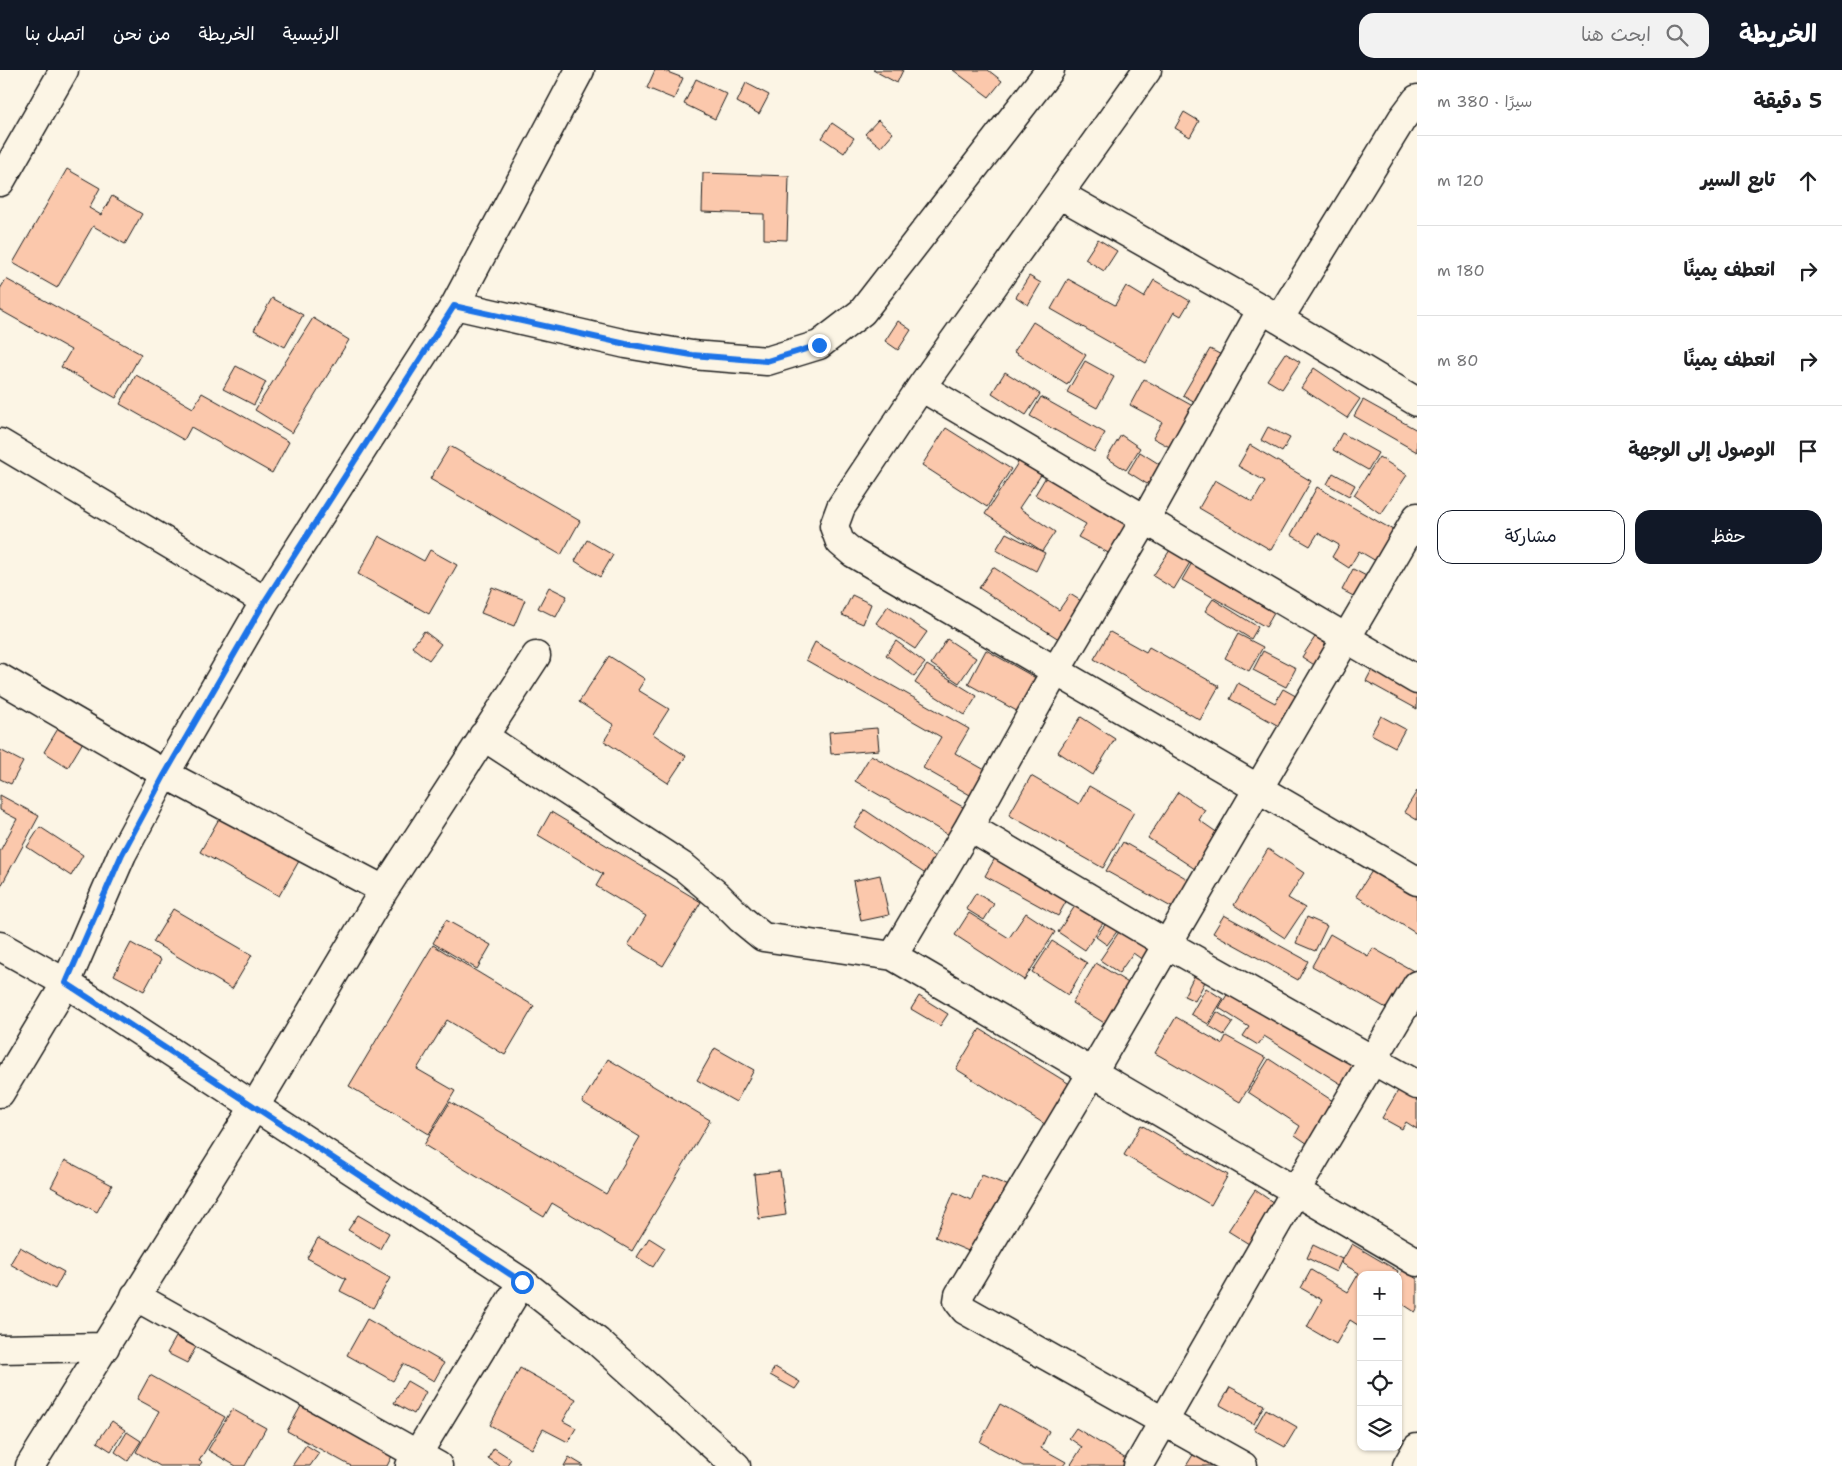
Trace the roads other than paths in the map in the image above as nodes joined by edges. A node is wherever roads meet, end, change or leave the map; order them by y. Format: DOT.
graph roads {
  1 [pos="64,70"];
  2 [pos="1050,70"];
  3 [pos="1147,70"];
  4 [pos="576,71"];
  5 [pos="1417,99"];
  6 [pos="0,182"];
  7 [pos="1059,194"];
  8 [pos="454,306"];
  9 [pos="1271,314"];
  10 [pos="921,387"];
  11 [pos="1417,402"];
  12 [pos="0,443"];
  13 [pos="1417,517"];
  14 [pos="1146,520"];
  15 [pos="265,601"];
  16 [pos="1347,638"];
  17 [pos="536,656"];
  18 [pos="1054,672"];
  19 [pos="0,678"];
  20 [pos="1417,680"];
  21 [pos="483,736"];
  22 [pos="165,774"];
  23 [pos="1259,788"];
  24 [pos="969,827"];
  25 [pos="1417,881"];
  26 [pos="384,890"];
  27 [pos="1167,944"];
  28 [pos="0,946"];
  29 [pos="893,956"];
  30 [pos="66,983"];
  31 [pos="1417,985"];
  32 [pos="1373,1058"];
  33 [pos="1092,1073"];
  34 [pos="1417,1085"];
  35 [pos="0,1093"];
  36 [pos="255,1106"];
  37 [pos="1295,1192"];
  38 [pos="1417,1262"];
  39 [pos="522,1282"];
  40 [pos="135,1296"];
  41 [pos="105,1347"];
  42 [pos="0,1349"];
  43 [pos="1164,1422"];
  44 [pos="1417,1448"];
  45 [pos="422,1462"];
  46 [pos="30,1466"];
  47 [pos="736,1466"];
  48 [pos="1138,1466"];
  49 [pos="1243,1466"];
  50 [pos="1407,1466"];
  1 -- 6 [label="street"];
  2 -- 8 [label="street"];
  3 -- 7 [label="street"];
  4 -- 8 [label="street"];
  5 -- 9 [label="street"];
  7 -- 9 [label="street"];
  7 -- 10 [label="street"];
  8 -- 15 [label="street"];
  9 -- 11 [label="street"];
  9 -- 14 [label="street"];
  10 -- 14 [label="street"];
  10 -- 18 [label="street"];
  12 -- 15 [label="street"];
  13 -- 16 [label="street"];
  14 -- 16 [label="street"];
  14 -- 18 [label="street"];
  15 -- 22 [label="street"];
  16 -- 20 [label="street"];
  16 -- 23 [label="street"];
  17 -- 21 [label="street"];
  18 -- 23 [label="street"];
  18 -- 24 [label="street"];
  19 -- 22 [label="street"];
  21 -- 26 [label="street"];
  21 -- 29 [label="street"];
  22 -- 26 [label="street"];
  22 -- 30 [label="street"];
  23 -- 25 [label="street"];
  23 -- 27 [label="street"];
  24 -- 27 [label="street"];
  24 -- 29 [label="street"];
  26 -- 36 [label="street"];
  27 -- 32 [label="street"];
  27 -- 33 [label="street"];
  28 -- 30 [label="street"];
  29 -- 33 [label="street"];
  30 -- 35 [label="street"];
  30 -- 36 [label="street"];
  31 -- 32 [label="street"];
  32 -- 34 [label="street"];
  32 -- 37 [label="street"];
  33 -- 37 [label="street"];
  33 -- 43 [label="street"];
  36 -- 39 [label="street"];
  36 -- 40 [label="street"];
  37 -- 38 [label="street"];
  37 -- 43 [label="street"];
  39 -- 45 [label="street"];
  39 -- 47 [label="street"];
  40 -- 41 [label="street"];
  40 -- 45 [label="street"];
  41 -- 42 [label="street"];
  41 -- 46 [label="street"];
  43 -- 48 [label="street"];
  43 -- 49 [label="street"];
  44 -- 50 [label="street"];
}
